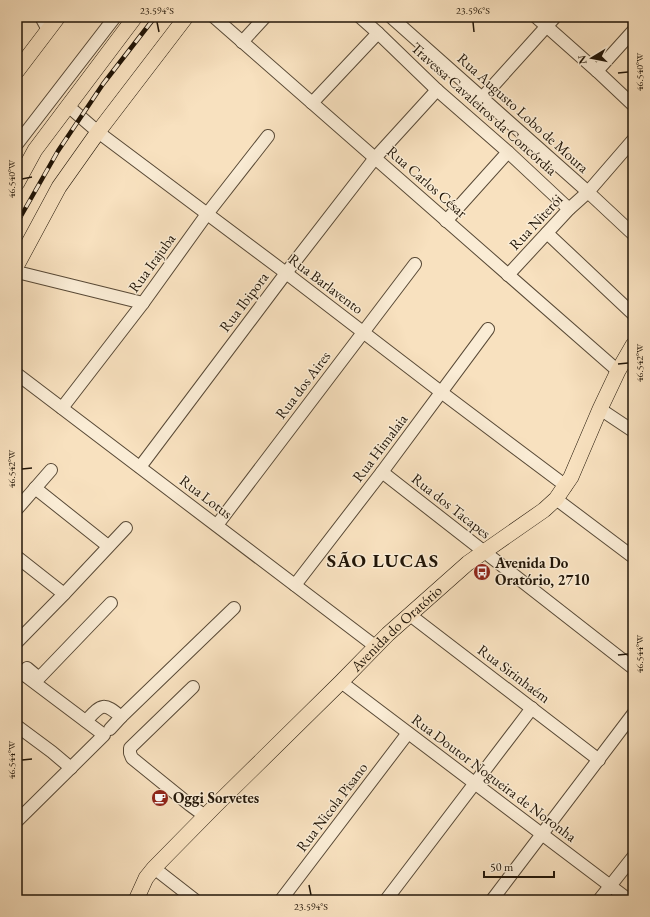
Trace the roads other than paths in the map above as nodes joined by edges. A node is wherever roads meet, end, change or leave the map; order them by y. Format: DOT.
graph roads {
  1 [pos="58,17"];
  2 [pos="115,17"];
  3 [pos="135,17"];
  4 [pos="186,17"];
  5 [pos="214,17"];
  6 [pos="265,17"];
  7 [pos="360,17"];
  8 [pos="391,17"];
  9 [pos="536,17"];
  10 [pos="555,17"];
  11 [pos="45,23"];
  12 [pos="547,26"];
  13 [pos="633,31"];
  14 [pos="378,32"];
  15 [pos="242,42"];
  16 [pos="17,70"];
  17 [pos="597,71"];
  18 [pos="437,90"];
  19 [pos="482,98"];
  20 [pos="312,103"];
  21 [pos="633,105"];
  22 [pos="68,106"];
  23 [pos="98,132"];
  24 [pos="268,136"];
  25 [pos="633,140"];
  26 [pos="17,144"];
  27 [pos="508,152"];
  28 [pos="375,158"];
  29 [pos="17,183"];
  30 [pos="588,192"];
  31 [pos="569,209"];
  32 [pos="207,214"];
  33 [pos="446,221"];
  34 [pos="547,233"];
  35 [pos="633,234"];
  36 [pos="415,264"];
  37 [pos="17,265"];
  38 [pos="17,272"];
  39 [pos="286,273"];
  40 [pos="508,275"];
  41 [pos="142,303"];
  42 [pos="633,314"];
  43 [pos="488,329"];
  44 [pos="363,333"];
  45 [pos="633,345"];
  46 [pos="618,371"];
  47 [pos="17,374"];
  48 [pos="441,392"];
  49 [pos="62,408"];
  50 [pos="600,409"];
  51 [pos="633,431"];
  52 [pos="140,467"];
  53 [pos="51,470"];
  54 [pos="382,472"];
  55 [pos="566,486"];
  56 [pos="35,488"];
  57 [pos="556,500"];
  58 [pos="17,509"];
  59 [pos="217,525"];
  60 [pos="126,528"];
  61 [pos="108,546"];
  62 [pos="484,552"];
  63 [pos="17,557"];
  64 [pos="633,557"];
  65 [pos="295,585"];
  66 [pos="64,594"];
  67 [pos="111,603"];
  68 [pos="234,608"];
  69 [pos="410,615"];
  70 [pos="18,640"];
  71 [pos="375,646"];
  72 [pos="633,668"];
  73 [pos="341,682"];
  74 [pos="193,687"];
  75 [pos="532,708"];
  76 [pos="633,714"];
  77 [pos="121,717"];
  78 [pos="86,721"];
  79 [pos="17,726"];
  80 [pos="110,729"];
  81 [pos="408,733"];
  82 [pos="599,760"];
  83 [pos="71,768"];
  84 [pos="474,784"];
  85 [pos="205,816"];
  86 [pos="17,821"];
  87 [pos="542,834"];
  88 [pos="633,857"];
  89 [pos="154,868"];
  90 [pos="610,886"];
  91 [pos="136,900"];
  92 [pos="195,900"];
  93 [pos="281,900"];
  94 [pos="386,900"];
  95 [pos="492,900"];
  96 [pos="599,900"];
  97 [pos="629,900"];
  1 -- 11 [label="main road"];
  2 -- 26 [label="street"];
  3 -- 22 [label="main road"];
  4 -- 23 [label="main road"];
  5 -- 15 [label="street, Rua Carlos César"];
  6 -- 15 [label="street"];
  7 -- 14 [label="street, Travessa Cavaleiros da Concórdia"];
  8 -- 19 [label="street, Rua Augusto Lobo de Moura"];
  9 -- 12 [label="street"];
  10 -- 12 [label="street"];
  11 -- 16 [label="main road"];
  12 -- 17 [label="street"];
  12 -- 19 [label="street"];
  13 -- 17 [label="street"];
  14 -- 18 [label="street, Travessa Cavaleiros da Concórdia"];
  14 -- 20 [label="street"];
  15 -- 20 [label="street, Rua Carlos César"];
  17 -- 21 [label="street"];
  18 -- 27 [label="street, Travessa Cavaleiros da Concórdia"];
  18 -- 28 [label="street, Rua Ibipora"];
  19 -- 30 [label="street, Rua Augusto Lobo de Moura"];
  20 -- 28 [label="street, Rua Carlos César"];
  22 -- 23 [label="street, Rua Barlavento"];
  22 -- 29 [label="main road"];
  23 -- 32 [label="street, Rua Barlavento"];
  23 -- 37 [label="main road"];
  24 -- 32 [label="street, Rua Irajuba"];
  25 -- 30 [label="street, Rua Niterói"];
  27 -- 31 [label="street, Travessa Cavaleiros da Concórdia"];
  27 -- 33 [label="street"];
  28 -- 33 [label="street, Rua Carlos César"];
  28 -- 39 [label="street, Rua Ibipora"];
  30 -- 31 [label="street, Rua Niterói"];
  30 -- 35 [label="street, Rua Augusto Lobo de Moura"];
  31 -- 34 [label="street, Rua Niterói"];
  32 -- 39 [label="street, Rua Barlavento"];
  32 -- 41 [label="street, Rua Irajuba"];
  33 -- 40 [label="street, Rua Carlos César"];
  34 -- 40 [label="street, Rua Niterói"];
  34 -- 42 [label="street"];
  36 -- 44 [label="street, Rua dos Aires"];
  38 -- 41 [label="street"];
  39 -- 44 [label="street, Rua Barlavento"];
  39 -- 52 [label="street, Rua Ibipora"];
  40 -- 46 [label="street, Rua Carlos César"];
  41 -- 49 [label="street, Rua Irajuba"];
  43 -- 48 [label="street, Rua Himalaia"];
  44 -- 48 [label="street, Rua Barlavento"];
  44 -- 59 [label="street, Rua dos Aires"];
  45 -- 46 [label="main road, Avenida do Oratório"];
  46 -- 50 [label="main road, Avenida do Oratório"];
  47 -- 49 [label="street, Rua Lotus"];
  48 -- 54 [label="street, Rua Himalaia"];
  48 -- 55 [label="street, Rua Barlavento"];
  49 -- 52 [label="street, Rua Lotus"];
  50 -- 51 [label="street"];
  50 -- 55 [label="main road, Avenida do Oratório"];
  52 -- 59 [label="street, Rua Lotus"];
  53 -- 56 [label="street"];
  54 -- 62 [label="street, Rua dos Tacapes"];
  54 -- 65 [label="street, Rua Himalaia"];
  55 -- 57 [label="main road, Avenida do Oratório"];
  56 -- 58 [label="street"];
  56 -- 61 [label="street"];
  57 -- 62 [label="main road, Avenida do Oratório"];
  57 -- 64 [label="street"];
  59 -- 65 [label="street, Rua Lotus"];
  60 -- 61 [label="street"];
  61 -- 66 [label="street"];
  62 -- 69 [label="main road, Avenida do Oratório"];
  62 -- 72 [label="street, Rua dos Tacapes"];
  63 -- 66 [label="street"];
  65 -- 71 [label="street, Rua Lotus"];
  66 -- 70 [label="street"];
  67 -- 78 [label="street"];
  68 -- 77 [label="street"];
  69 -- 71 [label="main road, Avenida do Oratório"];
  69 -- 75 [label="street, Rua Sirinhaém"];
  71 -- 73 [label="main road, Avenida do Oratório"];
  73 -- 81 [label="street, Rua Doutor Nogueira de Noronha"];
  73 -- 85 [label="main road, Avenida do Oratório"];
  74 -- 85 [label="street"];
  75 -- 82 [label="street, Rua Sirinhaém"];
  75 -- 84 [label="street"];
  76 -- 82 [label="street"];
  77 -- 78 [label="street"];
  77 -- 80 [label="street"];
  78 -- 83 [label="street"];
  79 -- 83 [label="street"];
  81 -- 84 [label="street, Rua Doutor Nogueira de Noronha"];
  81 -- 93 [label="street, Rua Nicola Pisano"];
  82 -- 87 [label="street"];
  83 -- 86 [label="street"];
  84 -- 87 [label="street, Rua Doutor Nogueira de Noronha"];
  84 -- 94 [label="street"];
  85 -- 89 [label="main road, Avenida do Oratório"];
  87 -- 90 [label="street, Rua Doutor Nogueira de Noronha"];
  87 -- 95 [label="street"];
  88 -- 90 [label="street"];
  89 -- 91 [label="main road, Avenida do Oratório"];
  89 -- 92 [label="street"];
  90 -- 96 [label="street"];
  90 -- 97 [label="street, Rua Doutor Nogueira de Noronha"];
}
